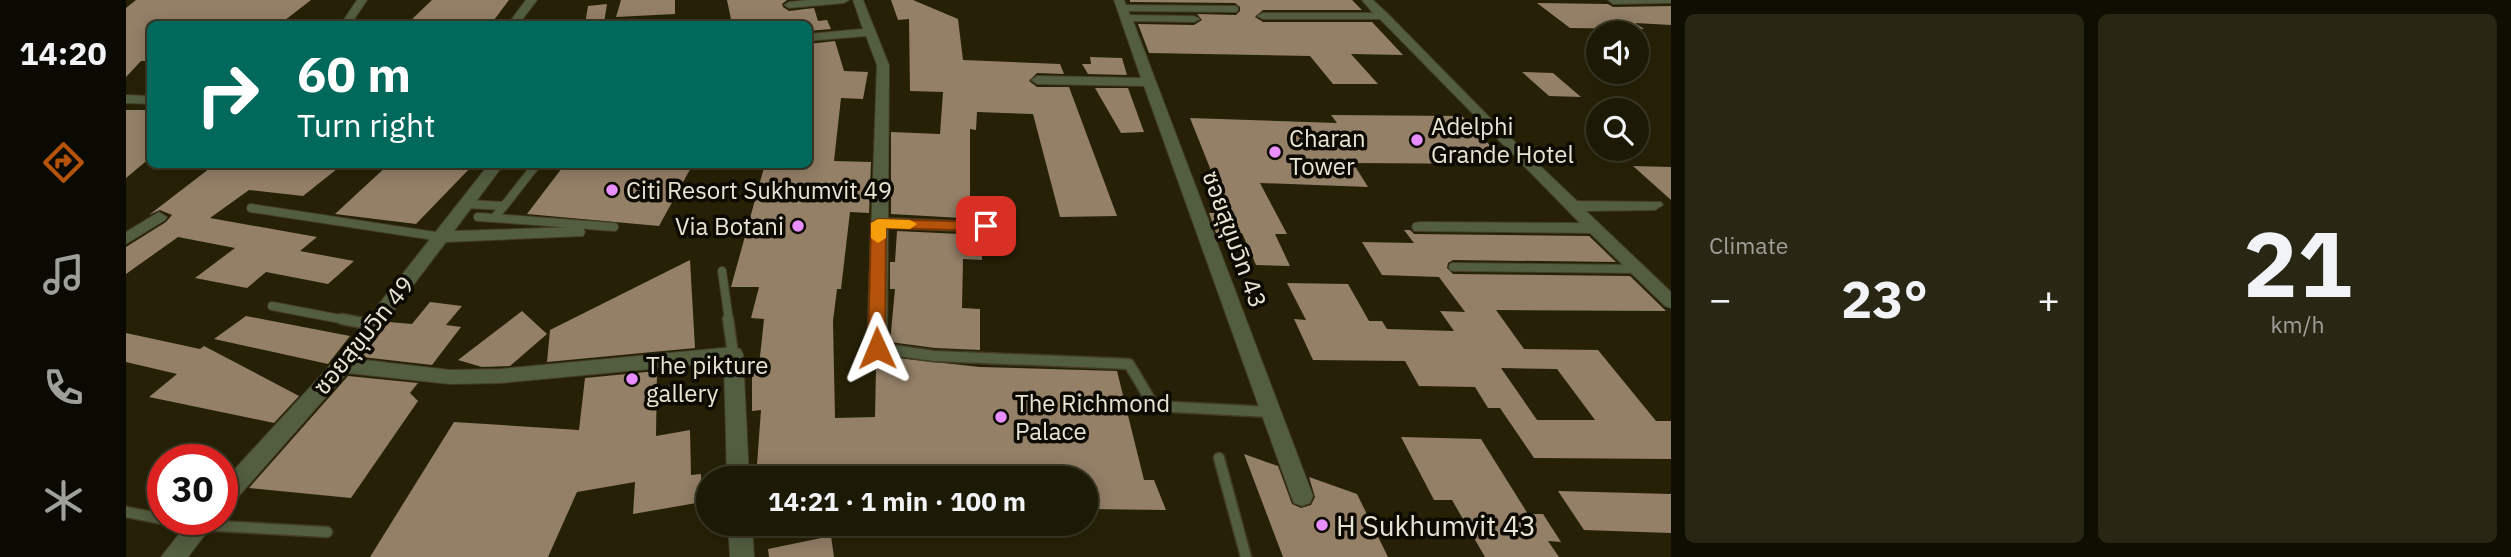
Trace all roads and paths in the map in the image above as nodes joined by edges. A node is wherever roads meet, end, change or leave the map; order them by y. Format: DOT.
graph roads {
  1 [pos="362,0"];
  2 [pos="532,0"];
  3 [pos="844,0"];
  4 [pos="858,0"];
  5 [pos="1367,0"];
  6 [pos="1671,0"];
  7 [pos="1613,1"];
  8 [pos="789,5"];
  9 [pos="1122,9"];
  10 [pos="1235,9"];
  11 [pos="1263,16"];
  12 [pos="1384,16"];
  13 [pos="1194,19"];
  14 [pos="348,21"];
  15 [pos="515,21"];
  16 [pos="870,33"];
  17 [pos="812,38"];
  18 [pos="1037,80"];
  19 [pos="1151,82"];
  20 [pos="126,99"];
  21 [pos="147,100"];
  22 [pos="496,168"];
  23 [pos="534,168"];
  24 [pos="1655,205"];
  25 [pos="504,206"];
  26 [pos="1572,206"];
  27 [pos="251,208"];
  28 [pos="472,211"];
  29 [pos="159,217"];
  30 [pos="494,218"];
  31 [pos="878,223"];
  32 [pos="986,226"];
  33 [pos="614,227"];
  34 [pos="1420,227"];
  35 [pos="1595,228"];
  36 [pos="577,232"];
  37 [pos="441,237"];
  38 [pos="126,239"];
  39 [pos="1452,267"];
  40 [pos="1637,269"];
  41 [pos="722,271"];
  42 [pos="1671,302"];
  43 [pos="272,306"];
  44 [pos="373,325"];
  45 [pos="877,348"];
  46 [pos="733,354"];
  47 [pos="342,365"];
  48 [pos="1271,412"];
  49 [pos="1219,458"];
  50 [pos="738,466"];
  51 [pos="238,481"];
  52 [pos="1302,496"];
  53 [pos="126,512"];
  54 [pos="147,516"];
  55 [pos="238,526"];
  56 [pos="327,532"];
  57 [pos="192,535"];
  58 [pos="741,536"];
  59 [pos="173,557"];
  60 [pos="742,557"];
  61 [pos="1246,557"];
  1 -- 14 [label="street"];
  2 -- 15 [label="street"];
  3 -- 8 [label="street"];
  4 -- 16 [label="street"];
  5 -- 12 [label="street"];
  6 -- 7 [label="street"];
  9 -- 10 [label="lane"];
  9 -- 13 [label="street"];
  9 -- 19 [label="street, ซอยสุขุมวิท 43"];
  11 -- 12 [label="street"];
  12 -- 26 [label="street"];
  16 -- 17 [label="street"];
  16 -- 31 [label="street"];
  18 -- 19 [label="street"];
  19 -- 48 [label="street, ซอยสุขุมวิท 43"];
  20 -- 21 [label="street"];
  22 -- 28 [label="street, ซอยสุขุมวิท 49"];
  23 -- 25 [label="lane"];
  24 -- 26 [label="street"];
  25 -- 28 [label="lane"];
  25 -- 30 [label="lane"];
  26 -- 35 [label="street"];
  27 -- 37 [label="lane"];
  28 -- 30 [label="lane"];
  28 -- 37 [label="street, ซอยสุขุมวิท 49"];
  29 -- 38 [label="street"];
  30 -- 33 [label="lane"];
  31 -- 32 [label="street"];
  31 -- 45 [label="street"];
  34 -- 35 [label="street"];
  35 -- 40 [label="street"];
  36 -- 37 [label="street"];
  37 -- 44 [label="street, ซอยสุขุมวิท 49"];
  39 -- 40 [label="lane"];
  40 -- 42 [label="street"];
  41 -- 46 [label="lane"];
  43 -- 44 [label="lane"];
  44 -- 47 [label="street, ซอยสุขุมวิท 49"];
  45 -- 48 [label="lane"];
  46 -- 47 [label="street"];
  46 -- 50 [label="street"];
  47 -- 51 [label="street, ซอยสุขุมวิท 49"];
  48 -- 52 [label="street, ซอยสุขุมวิท 43"];
  49 -- 61 [label="lane"];
  53 -- 54 [label="lane"];
  55 -- 56 [label="lane"];
  57 -- 59 [label="street"];
  58 -- 60 [label="street"];
}
